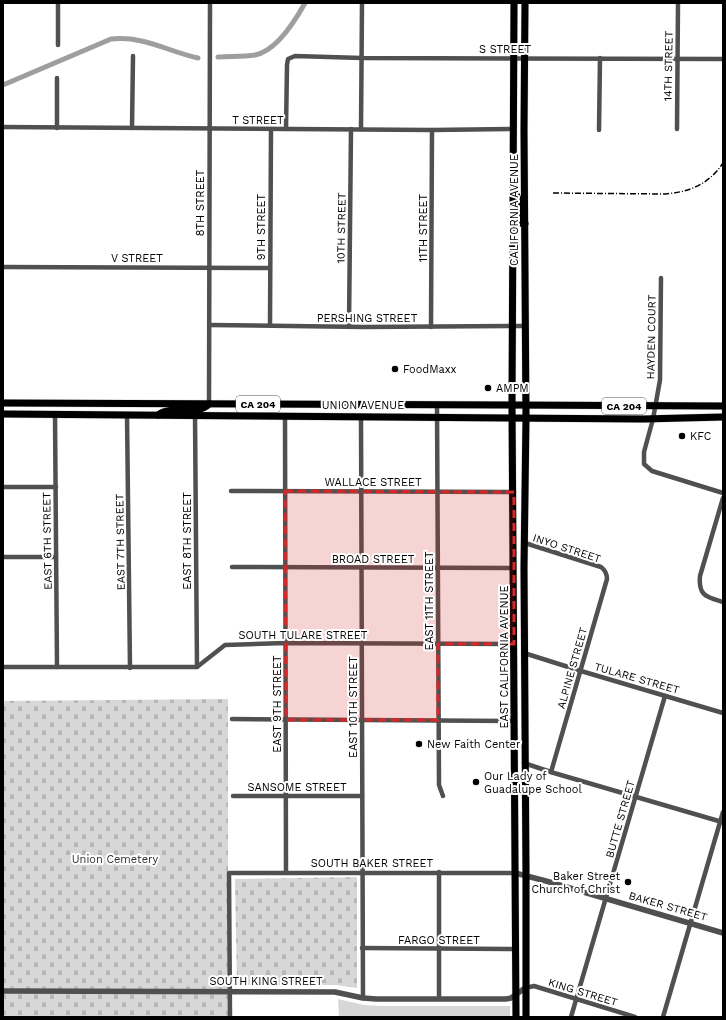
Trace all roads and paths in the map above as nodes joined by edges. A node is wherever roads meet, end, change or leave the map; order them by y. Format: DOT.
graph roads {
  1 [pos="58,3"];
  2 [pos="210,3"];
  3 [pos="362,3"];
  4 [pos="514,3"];
  5 [pos="678,3"];
  6 [pos="524,5"];
  7 [pos="58,45"];
  8 [pos="133,56"];
  9 [pos="362,58"];
  10 [pos="514,58"];
  11 [pos="525,58"];
  12 [pos="600,58"];
  13 [pos="677,59"];
  14 [pos="723,59"];
  15 [pos="57,78"];
  16 [pos="3,127"];
  17 [pos="57,128"];
  18 [pos="132,128"];
  19 [pos="210,129"];
  20 [pos="271,129"];
  21 [pos="286,129"];
  22 [pos="351,129"];
  23 [pos="361,129"];
  24 [pos="514,129"];
  25 [pos="677,129"];
  26 [pos="432,130"];
  27 [pos="600,130"];
  28 [pos="524,153"];
  29 [pos="514,190"];
  30 [pos="524,224"];
  31 [pos="3,267"];
  32 [pos="209,267"];
  33 [pos="270,268"];
  34 [pos="661,278"];
  35 [pos="209,325"];
  36 [pos="270,326"];
  37 [pos="513,326"];
  38 [pos="525,326"];
  39 [pos="349,327"];
  40 [pos="431,327"];
  41 [pos="3,403"];
  42 [pos="209,404"];
  43 [pos="437,405"];
  44 [pos="512,405"];
  45 [pos="525,405"];
  46 [pos="656,406"];
  47 [pos="723,406"];
  48 [pos="3,414"];
  49 [pos="55,415"];
  50 [pos="127,415"];
  51 [pos="158,415"];
  52 [pos="195,415"];
  53 [pos="285,416"];
  54 [pos="361,416"];
  55 [pos="437,417"];
  56 [pos="513,417"];
  57 [pos="526,417"];
  58 [pos="723,417"];
  59 [pos="653,419"];
  60 [pos="3,487"];
  61 [pos="56,487"];
  62 [pos="231,491"];
  63 [pos="285,491"];
  64 [pos="361,491"];
  65 [pos="438,492"];
  66 [pos="514,492"];
  67 [pos="723,493"];
  68 [pos="723,498"];
  69 [pos="514,510"];
  70 [pos="525,543"];
  71 [pos="3,557"];
  72 [pos="56,557"];
  73 [pos="232,567"];
  74 [pos="285,567"];
  75 [pos="361,568"];
  76 [pos="438,568"];
  77 [pos="514,568"];
  78 [pos="604,570"];
  79 [pos="723,602"];
  80 [pos="524,603"];
  81 [pos="514,616"];
  82 [pos="285,643"];
  83 [pos="362,644"];
  84 [pos="438,644"];
  85 [pos="514,644"];
  86 [pos="524,653"];
  87 [pos="3,667"];
  88 [pos="57,667"];
  89 [pos="197,667"];
  90 [pos="130,668"];
  91 [pos="581,671"];
  92 [pos="665,696"];
  93 [pos="723,713"];
  94 [pos="232,720"];
  95 [pos="286,720"];
  96 [pos="362,720"];
  97 [pos="438,720"];
  98 [pos="515,721"];
  99 [pos="524,754"];
  100 [pos="524,763"];
  101 [pos="551,772"];
  102 [pos="232,796"];
  103 [pos="286,796"];
  104 [pos="362,796"];
  105 [pos="443,796"];
  106 [pos="636,797"];
  107 [pos="723,812"];
  108 [pos="722,822"];
  109 [pos="286,872"];
  110 [pos="362,872"];
  111 [pos="439,872"];
  112 [pos="515,873"];
  113 [pos="526,875"];
  114 [pos="606,898"];
  115 [pos="690,923"];
  116 [pos="723,933"];
  117 [pos="362,948"];
  118 [pos="439,949"];
  119 [pos="516,949"];
  120 [pos="525,988"];
  121 [pos="3,991"];
  122 [pos="230,991"];
  123 [pos="516,995"];
  124 [pos="362,998"];
  125 [pos="439,998"];
  126 [pos="576,1000"];
  127 [pos="230,1017"];
  128 [pos="516,1017"];
  129 [pos="526,1017"];
  130 [pos="571,1017"];
  131 [pos="635,1017"];
  132 [pos="663,1017"];
  1 -- 7 [label="street"];
  2 -- 19 [label="street, 8TH STREET"];
  3 -- 9 [label="street"];
  4 -- 10 [label="main road, CALIFORNIA AVENUE"];
  5 -- 13 [label="street, 14TH STREET"];
  6 -- 11 [label="main road, CALIFORNIA AVENUE"];
  8 -- 18 [label="street"];
  9 -- 10 [label="street, S STREET"];
  9 -- 21 [label="street, S STREET"];
  9 -- 23 [label="street"];
  10 -- 11 [label="street, S STREET"];
  10 -- 24 [label="main road, CALIFORNIA AVENUE"];
  11 -- 12 [label="street, S STREET"];
  11 -- 28 [label="main road, CALIFORNIA AVENUE"];
  12 -- 13 [label="street, S STREET"];
  12 -- 27 [label="street"];
  13 -- 14 [label="street, S STREET"];
  13 -- 25 [label="street, 14TH STREET"];
  15 -- 17 [label="street"];
  16 -- 17 [label="street, T STREET"];
  17 -- 18 [label="street, T STREET"];
  18 -- 19 [label="street, T STREET"];
  19 -- 20 [label="street, T STREET"];
  19 -- 32 [label="street, 8TH STREET"];
  20 -- 21 [label="street, T STREET"];
  20 -- 33 [label="street, 9TH STREET"];
  21 -- 22 [label="street, T STREET"];
  22 -- 23 [label="street, T STREET"];
  22 -- 39 [label="street, 10TH STREET"];
  23 -- 26 [label="street, T STREET"];
  24 -- 26 [label="street, T STREET"];
  24 -- 28 [label="main road"];
  24 -- 29 [label="main road, CALIFORNIA AVENUE"];
  26 -- 40 [label="street, 11TH STREET"];
  28 -- 30 [label="main road, CALIFORNIA AVENUE"];
  29 -- 30 [label="main road"];
  29 -- 37 [label="main road, CALIFORNIA AVENUE"];
  30 -- 38 [label="main road, CALIFORNIA AVENUE"];
  31 -- 32 [label="street, V STREET"];
  32 -- 33 [label="street, V STREET"];
  32 -- 35 [label="street, 8TH STREET"];
  33 -- 36 [label="street, 9TH STREET"];
  34 -- 46 [label="street, HAYDEN COURT"];
  35 -- 36 [label="street, PERSHING STREET"];
  35 -- 42 [label="street, 8TH STREET"];
  36 -- 39 [label="street, PERSHING STREET"];
  37 -- 38 [label="street, PERSHING STREET"];
  37 -- 40 [label="street, PERSHING STREET"];
  37 -- 44 [label="main road, CALIFORNIA AVENUE"];
  38 -- 45 [label="main road, CALIFORNIA AVENUE"];
  39 -- 40 [label="street, PERSHING STREET"];
  41 -- 42 [label="main road, UNION AVENUE / CA 204"];
  42 -- 43 [label="main road, UNION AVENUE / CA 204"];
  42 -- 51 [label="main road"];
  43 -- 44 [label="main road, UNION AVENUE / CA 204"];
  43 -- 55 [label="street, EAST 11TH STREET"];
  44 -- 45 [label="main road, UNION AVENUE / CA 204"];
  44 -- 56 [label="main road, CALIFORNIA AVENUE"];
  45 -- 46 [label="main road, UNION AVENUE / CA 204"];
  45 -- 57 [label="main road, CALIFORNIA AVENUE"];
  46 -- 47 [label="main road, UNION AVENUE / CA 204"];
  46 -- 59 [label="street, HAYDEN COURT"];
  48 -- 49 [label="main road, UNION AVENUE / CA 204"];
  49 -- 50 [label="main road, UNION AVENUE / CA 204"];
  49 -- 61 [label="street, EAST 6TH STREET"];
  50 -- 51 [label="main road, UNION AVENUE / CA 204"];
  50 -- 90 [label="street, EAST 7TH STREET"];
  51 -- 52 [label="main road, UNION AVENUE / CA 204"];
  52 -- 53 [label="main road, UNION AVENUE / CA 204"];
  52 -- 89 [label="street, EAST 8TH STREET"];
  53 -- 54 [label="main road, UNION AVENUE / CA 204"];
  53 -- 63 [label="street, EAST 9TH STREET"];
  54 -- 55 [label="main road, UNION AVENUE / CA 204"];
  54 -- 64 [label="street, EAST 10TH STREET"];
  55 -- 56 [label="main road, UNION AVENUE / CA 204"];
  55 -- 65 [label="street, EAST 11TH STREET"];
  56 -- 57 [label="main road, UNION AVENUE / CA 204"];
  56 -- 66 [label="main road, EAST CALIFORNIA AVENUE"];
  57 -- 59 [label="main road, UNION AVENUE / CA 204"];
  57 -- 70 [label="main road, EAST CALIFORNIA AVENUE"];
  58 -- 59 [label="main road, UNION AVENUE / CA 204"];
  59 -- 67 [label="street, HAYDEN COURT"];
  60 -- 61 [label="street"];
  61 -- 72 [label="street, EAST 6TH STREET"];
  62 -- 63 [label="street, WALLACE STREET"];
  63 -- 64 [label="street, WALLACE STREET"];
  63 -- 74 [label="street, EAST 9TH STREET"];
  64 -- 65 [label="street, WALLACE STREET"];
  64 -- 75 [label="street, EAST 10TH STREET"];
  65 -- 66 [label="street, WALLACE STREET"];
  65 -- 76 [label="street, EAST 11TH STREET"];
  66 -- 69 [label="main road, EAST CALIFORNIA AVENUE"];
  68 -- 79 [label="street"];
  69 -- 70 [label="main road"];
  69 -- 77 [label="main road, EAST CALIFORNIA AVENUE"];
  70 -- 78 [label="street, INYO STREET"];
  70 -- 80 [label="main road, EAST CALIFORNIA AVENUE"];
  71 -- 72 [label="street"];
  72 -- 88 [label="street, EAST 6TH STREET"];
  73 -- 74 [label="street, BROAD STREET"];
  74 -- 75 [label="street, BROAD STREET"];
  74 -- 82 [label="street, EAST 9TH STREET"];
  75 -- 76 [label="street, BROAD STREET"];
  75 -- 83 [label="street, EAST 10TH STREET"];
  76 -- 77 [label="street, BROAD STREET"];
  76 -- 84 [label="street, EAST 11TH STREET"];
  77 -- 80 [label="main road"];
  77 -- 81 [label="main road, EAST CALIFORNIA AVENUE"];
  78 -- 91 [label="street, ALPINE STREET"];
  80 -- 86 [label="main road, EAST CALIFORNIA AVENUE"];
  81 -- 85 [label="main road, EAST CALIFORNIA AVENUE"];
  81 -- 86 [label="main road"];
  82 -- 83 [label="street, SOUTH TULARE STREET"];
  82 -- 89 [label="street, SOUTH TULARE STREET"];
  82 -- 95 [label="street, EAST 9TH STREET"];
  83 -- 84 [label="street, SOUTH TULARE STREET"];
  83 -- 96 [label="street, EAST 10TH STREET"];
  84 -- 85 [label="street, SOUTH TULARE STREET"];
  84 -- 97 [label="street, EAST 11TH STREET"];
  85 -- 98 [label="main road, EAST CALIFORNIA AVENUE"];
  86 -- 91 [label="street, TULARE STREET"];
  86 -- 99 [label="main road, EAST CALIFORNIA AVENUE"];
  87 -- 88 [label="street"];
  88 -- 90 [label="street"];
  89 -- 90 [label="street"];
  91 -- 92 [label="street, TULARE STREET"];
  91 -- 101 [label="street, ALPINE STREET"];
  92 -- 93 [label="street, TULARE STREET"];
  92 -- 106 [label="street, BUTTE STREET"];
  94 -- 95 [label="street"];
  95 -- 96 [label="street"];
  95 -- 103 [label="street, EAST 9TH STREET"];
  96 -- 97 [label="street"];
  96 -- 104 [label="street, EAST 10TH STREET"];
  97 -- 98 [label="street"];
  97 -- 105 [label="street, EAST 11TH STREET"];
  98 -- 99 [label="main road"];
  98 -- 112 [label="main road, EAST CALIFORNIA AVENUE"];
  99 -- 100 [label="main road, EAST CALIFORNIA AVENUE"];
  100 -- 101 [label="street"];
  100 -- 113 [label="main road, EAST CALIFORNIA AVENUE"];
  101 -- 106 [label="street"];
  102 -- 103 [label="street, SANSOME STREET"];
  103 -- 104 [label="street, SANSOME STREET"];
  103 -- 109 [label="street, EAST 9TH STREET"];
  104 -- 110 [label="street, EAST 10TH STREET"];
  106 -- 108 [label="street"];
  106 -- 114 [label="street, BUTTE STREET"];
  107 -- 108 [label="street"];
  108 -- 115 [label="street"];
  109 -- 110 [label="street, SOUTH BAKER STREET"];
  109 -- 122 [label="street, SOUTH BAKER STREET"];
  110 -- 111 [label="street, SOUTH BAKER STREET"];
  110 -- 117 [label="street, EAST 10TH STREET"];
  111 -- 112 [label="street, SOUTH BAKER STREET"];
  111 -- 118 [label="street"];
  112 -- 113 [label="street, BAKER STREET"];
  112 -- 119 [label="main road, EAST CALIFORNIA AVENUE"];
  113 -- 114 [label="street, BAKER STREET"];
  113 -- 120 [label="main road, EAST CALIFORNIA AVENUE"];
  114 -- 115 [label="street, BAKER STREET"];
  114 -- 126 [label="street, BUTTE STREET"];
  115 -- 116 [label="street, BAKER STREET"];
  115 -- 132 [label="street"];
  117 -- 118 [label="street, FARGO STREET"];
  117 -- 124 [label="street, EAST 10TH STREET"];
  118 -- 119 [label="street, FARGO STREET"];
  118 -- 125 [label="street"];
  119 -- 123 [label="main road, EAST CALIFORNIA AVENUE"];
  120 -- 123 [label="street, SOUTH KING STREET"];
  120 -- 126 [label="street, KING STREET"];
  120 -- 129 [label="main road, EAST CALIFORNIA AVENUE"];
  121 -- 122 [label="street, SOUTH KING STREET"];
  122 -- 124 [label="street, SOUTH KING STREET"];
  122 -- 127 [label="street"];
  123 -- 125 [label="street, SOUTH KING STREET"];
  123 -- 128 [label="main road, EAST CALIFORNIA AVENUE"];
  124 -- 125 [label="street, SOUTH KING STREET"];
  126 -- 130 [label="street, BUTTE STREET"];
  126 -- 131 [label="street, KING STREET"];
}
